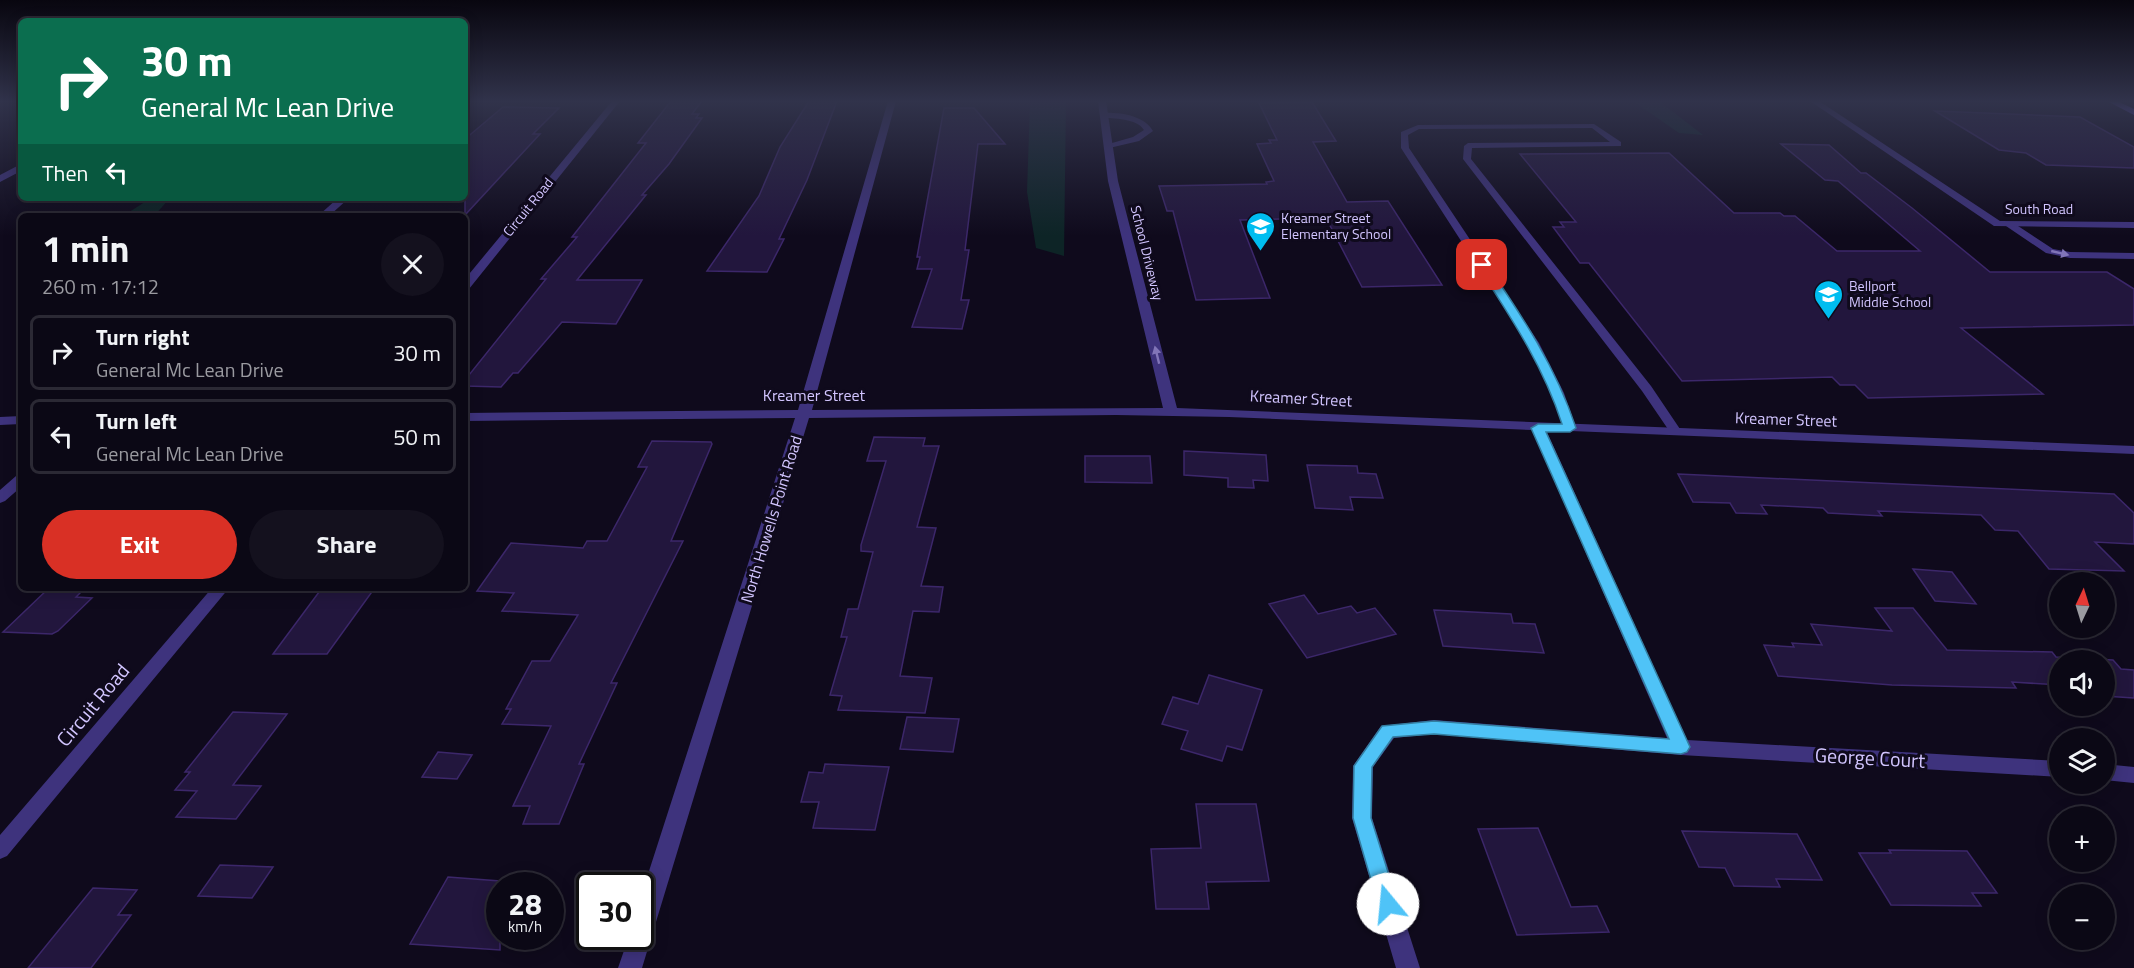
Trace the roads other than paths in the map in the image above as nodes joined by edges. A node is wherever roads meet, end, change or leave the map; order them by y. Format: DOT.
graph roads {
  1 [pos="579,146"];
  2 [pos="879,146"];
  3 [pos="1111,146"];
  4 [pos="1405,146"];
  5 [pos="1468,146"];
  6 [pos="1881,146"];
  7 [pos="1108,147"];
  8 [pos="18,169"];
  9 [pos="0,179"];
  10 [pos="340,201"];
  11 [pos="326,213"];
  12 [pos="2009,224"];
  13 [pos="2134,225"];
  14 [pos="2134,256"];
  15 [pos="468,283"];
  16 [pos="1171,412"];
  17 [pos="804,413"];
  18 [pos="468,417"];
  19 [pos="18,420"];
  20 [pos="0,421"];
  21 [pos="1538,428"];
  22 [pos="1570,428"];
  23 [pos="1676,432"];
  24 [pos="2134,450"];
  25 [pos="18,482"];
  26 [pos="0,498"];
  27 [pos="218,591"];
  28 [pos="1681,747"];
  29 [pos="2049,768"];
  30 [pos="2115,773"];
  31 [pos="2134,775"];
  32 [pos="0,850"];
  33 [pos="654,891"];
  34 [pos="636,950"];
  35 [pos="630,968"];
  36 [pos="1408,968"];
  1 -- 15 [label="street, Circuit Road"];
  2 -- 17 [label="street, North Howells Point Road"];
  3 -- 7 [label="lane"];
  4 -- 22 [label="lane"];
  5 -- 23 [label="lane"];
  6 -- 12 [label="street, South Road"];
  16 -- 7 [label="street, School Driveway, one-way"];
  8 -- 9 [label="street"];
  10 -- 11 [label="street"];
  12 -- 13 [label="street, South Road"];
  12 -- 14 [label="lane, one-way"];
  16 -- 17 [label="street, Kreamer Street"];
  16 -- 21 [label="street, Kreamer Street"];
  17 -- 18 [label="street, Kreamer Street"];
  17 -- 33 [label="street, North Howells Point Road"];
  19 -- 20 [label="street"];
  21 -- 22 [label="street, Kreamer Street"];
  21 -- 28 [label="street"];
  22 -- 23 [label="street, Kreamer Street"];
  23 -- 24 [label="street, Kreamer Street"];
  25 -- 26 [label="street"];
  27 -- 32 [label="street, Circuit Road"];
  28 -- 29 [label="street, George Court"];
  28 -- 36 [label="street, George Court"];
  30 -- 31 [label="street"];
  34 -- 35 [label="street, North Howells Point Road"];
}
